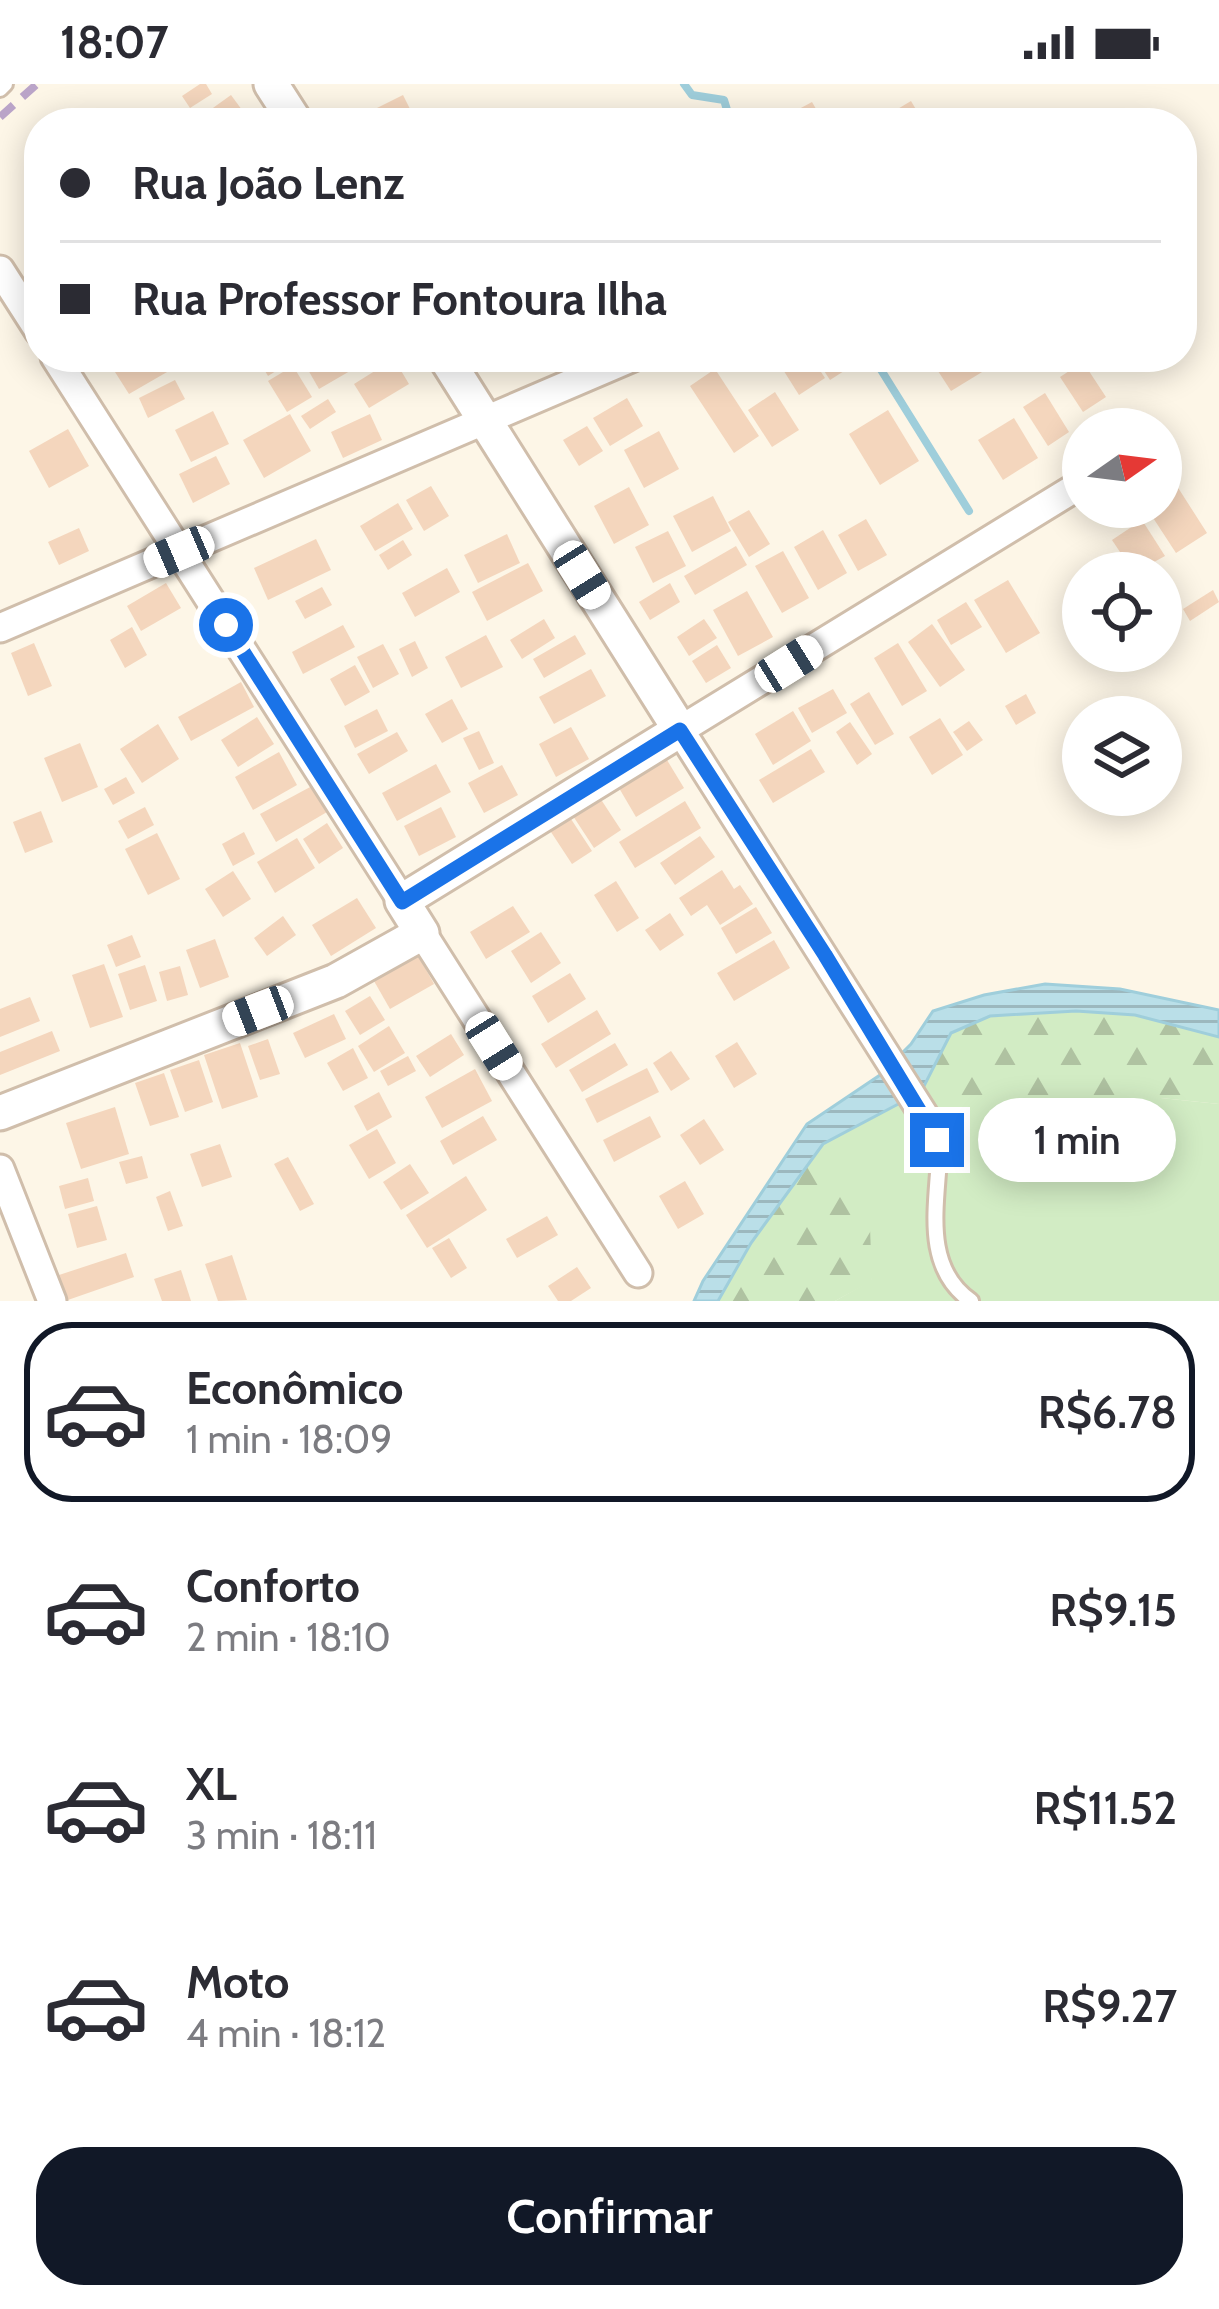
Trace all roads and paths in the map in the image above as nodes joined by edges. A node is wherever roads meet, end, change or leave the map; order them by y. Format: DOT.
graph roads {
  1 [pos="0,270"];
  2 [pos="24,308"];
  3 [pos="65,372"];
  4 [pos="455,372"];
  5 [pos="598,372"];
  6 [pos="485,420"];
  7 [pos="1062,496"];
  8 [pos="179,552"];
  9 [pos="0,628"];
  10 [pos="680,730"];
  11 [pos="402,902"];
  12 [pos="422,933"];
  13 [pos="0,1113"];
  14 [pos="939,1159"];
  15 [pos="0,1169"];
  16 [pos="638,1273"];
  17 [pos="52,1301"];
  18 [pos="971,1301"];
  1 -- 2 [label="street"];
  3 -- 8 [label="street"];
  4 -- 6 [label="street"];
  5 -- 6 [label="street"];
  6 -- 8 [label="street"];
  6 -- 10 [label="street"];
  7 -- 10 [label="street"];
  8 -- 9 [label="street"];
  8 -- 11 [label="street"];
  10 -- 11 [label="street"];
  10 -- 14 [label="street"];
  11 -- 12 [label="street"];
  12 -- 13 [label="street"];
  12 -- 16 [label="street"];
  14 -- 18 [label="lane"];
  15 -- 17 [label="street"];
}
